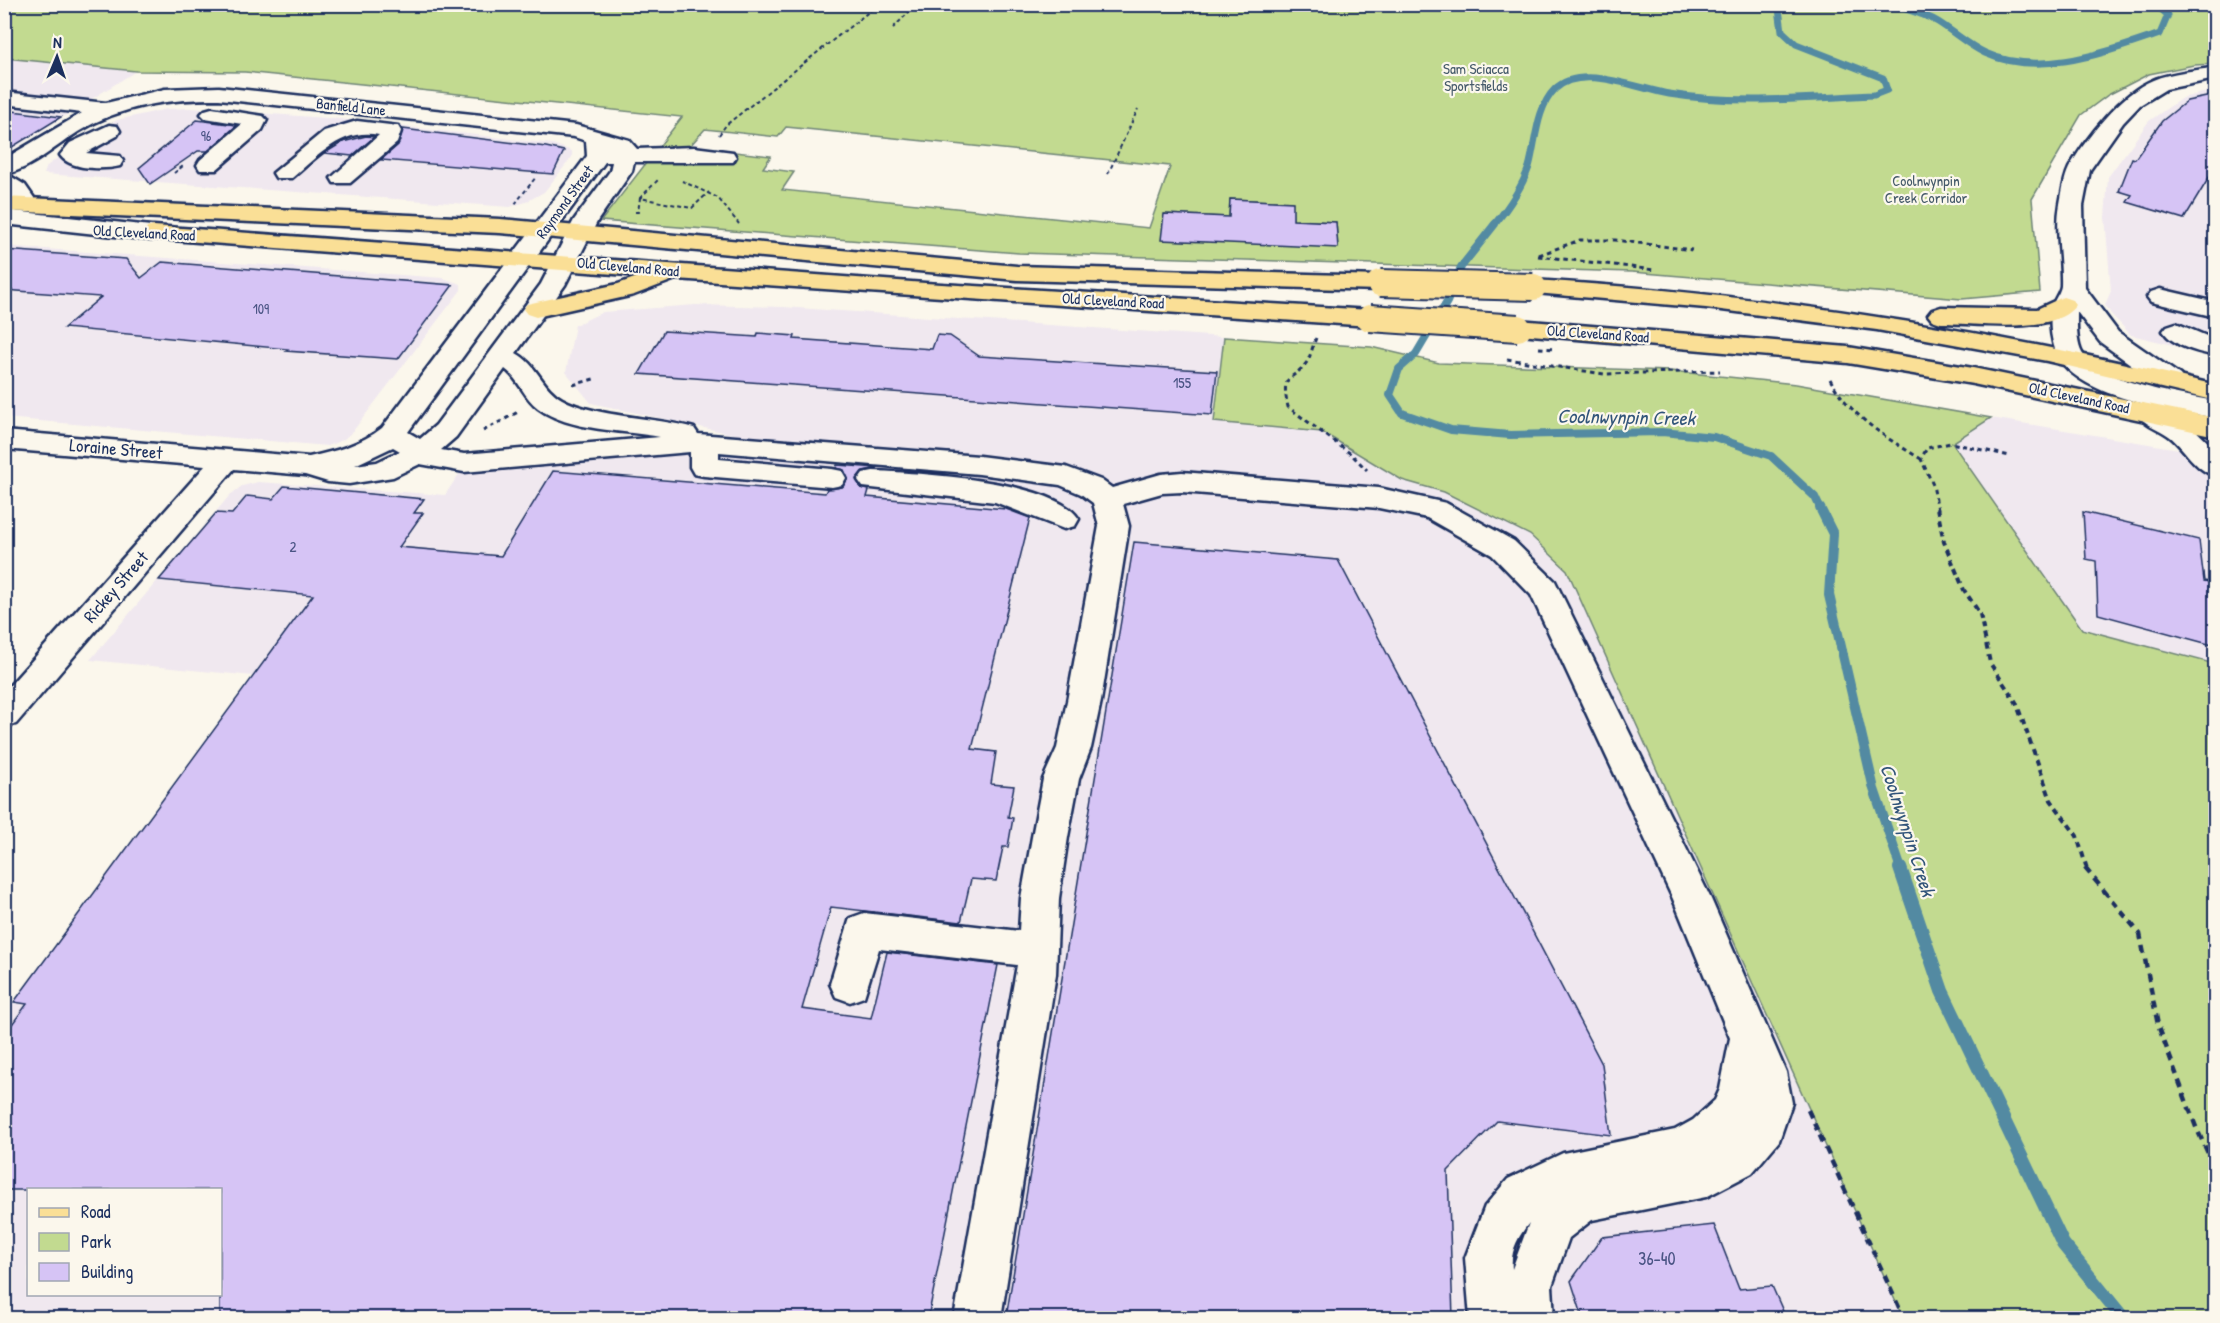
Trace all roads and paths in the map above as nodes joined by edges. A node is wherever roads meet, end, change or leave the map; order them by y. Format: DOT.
graph roads {
  1 [pos="917,4"];
  2 [pos="876,6"];
  3 [pos="893,28"];
  4 [pos="2216,73"];
  5 [pos="4,98"];
  6 [pos="106,109"];
  7 [pos="1138,109"];
  8 [pos="719,135"];
  9 [pos="597,147"];
  10 [pos="694,154"];
  11 [pos="626,156"];
  12 [pos="725,157"];
  13 [pos="112,160"];
  14 [pos="208,165"];
  15 [pos="4,168"];
  16 [pos="284,173"];
  17 [pos="665,173"];
  18 [pos="1108,174"];
  19 [pos="536,177"];
  20 [pos="342,178"];
  21 [pos="4,180"];
  22 [pos="709,192"];
  23 [pos="640,198"];
  24 [pos="16,205"];
  25 [pos="511,209"];
  26 [pos="629,211"];
  27 [pos="4,217"];
  28 [pos="4,225"];
  29 [pos="543,230"];
  30 [pos="744,230"];
  31 [pos="152,233"];
  32 [pos="579,234"];
  33 [pos="1692,250"];
  34 [pos="1533,257"];
  35 [pos="523,259"];
  36 [pos="565,262"];
  37 [pos="676,271"];
  38 [pos="2068,297"];
  39 [pos="2160,297"];
  40 [pos="1732,302"];
  41 [pos="536,309"];
  42 [pos="2216,310"];
  43 [pos="1816,312"];
  44 [pos="2176,331"];
  45 [pos="1749,345"];
  46 [pos="2216,348"];
  47 [pos="501,356"];
  48 [pos="2073,358"];
  49 [pos="1826,370"];
  50 [pos="597,378"];
  51 [pos="2171,381"];
  52 [pos="566,386"];
  53 [pos="2216,393"];
  54 [pos="523,410"];
  55 [pos="2216,410"];
  56 [pos="2151,414"];
  57 [pos="2216,427"];
  58 [pos="392,434"];
  59 [pos="476,435"];
  60 [pos="4,440"];
  61 [pos="705,442"];
  62 [pos="421,453"];
  63 [pos="2010,456"];
  64 [pos="227,459"];
  65 [pos="1921,459"];
  66 [pos="309,466"];
  67 [pos="2216,467"];
  68 [pos="907,471"];
  69 [pos="832,478"];
  70 [pos="873,480"];
  71 [pos="1107,500"];
  72 [pos="1064,519"];
  73 [pos="4,715"];
  74 [pos="1037,950"];
  75 [pos="850,984"];
  76 [pos="1751,1038"];
  77 [pos="2216,1171"];
  78 [pos="978,1318"];
  79 [pos="1493,1318"];
  80 [pos="1531,1318"];
  1 -- 3 [label="path"];
  2 -- 8 [label="path"];
  4 -- 38 [label="street"];
  5 -- 6 [label="street, Banfield Lane"];
  6 -- 9 [label="street, Banfield Lane"];
  6 -- 15 [label="street, Banfield Lane"];
  7 -- 18 [label="path"];
  9 -- 11 [label="street"];
  9 -- 29 [label="street, Raymond Street"];
  10 -- 11 [label="street"];
  10 -- 12 [label="street"];
  10 -- 17 [label="path"];
  11 -- 32 [label="street, Raymond Street"];
  13 -- 14 [label="street"];
  16 -- 20 [label="street"];
  17 -- 22 [label="path"];
  17 -- 23 [label="path"];
  19 -- 25 [label="path"];
  21 -- 24 [label="street, Old Cleveland Road"];
  22 -- 23 [label="path"];
  22 -- 30 [label="path"];
  23 -- 26 [label="path"];
  24 -- 29 [label="main road, Old Cleveland Road"];
  27 -- 31 [label="street"];
  28 -- 31 [label="main road, Old Cleveland Road"];
  29 -- 32 [label="main road, Old Cleveland Road"];
  29 -- 35 [label="street, Raymond Street"];
  31 -- 35 [label="main road, Old Cleveland Road"];
  32 -- 36 [label="street, Raymond Street"];
  32 -- 40 [label="main road, Old Cleveland Road, bridge"];
  33 -- 34 [label="path"];
  35 -- 36 [label="main road, Old Cleveland Road"];
  35 -- 58 [label="street, Raymond Street"];
  36 -- 37 [label="main road, Old Cleveland Road"];
  36 -- 41 [label="street, Raymond Street"];
  37 -- 41 [label="main road"];
  37 -- 45 [label="main road, Old Cleveland Road, bridge"];
  38 -- 43 [label="main road"];
  38 -- 48 [label="street"];
  38 -- 51 [label="street"];
  39 -- 42 [label="street"];
  40 -- 43 [label="main road, Old Cleveland Road"];
  40 -- 45 [label="main road"];
  41 -- 47 [label="street, Raymond Street"];
  43 -- 48 [label="main road, Old Cleveland Road"];
  44 -- 46 [label="street"];
  45 -- 56 [label="main road, Old Cleveland Road"];
  47 -- 61 [label="street"];
  47 -- 62 [label="street, Raymond Street"];
  48 -- 51 [label="main road, Old Cleveland Road"];
  48 -- 55 [label="street"];
  49 -- 65 [label="path"];
  50 -- 52 [label="path"];
  51 -- 53 [label="main road, Old Cleveland Road"];
  54 -- 59 [label="path"];
  56 -- 57 [label="main road, Old Cleveland Road"];
  56 -- 67 [label="street"];
  58 -- 62 [label="street"];
  58 -- 66 [label="street, Raymond Street"];
  60 -- 64 [label="street, Loraine Street"];
  61 -- 62 [label="street"];
  61 -- 68 [label="street"];
  61 -- 69 [label="street"];
  62 -- 66 [label="street, Raymond Street"];
  63 -- 65 [label="path"];
  64 -- 66 [label="street, Raymond Street"];
  64 -- 73 [label="street, Rickey Street"];
  65 -- 77 [label="path"];
  68 -- 70 [label="street"];
  68 -- 71 [label="street"];
  68 -- 72 [label="street"];
  71 -- 74 [label="street"];
  71 -- 76 [label="street"];
  74 -- 75 [label="street"];
  74 -- 78 [label="street"];
  76 -- 79 [label="street"];
  76 -- 80 [label="street"];
}
